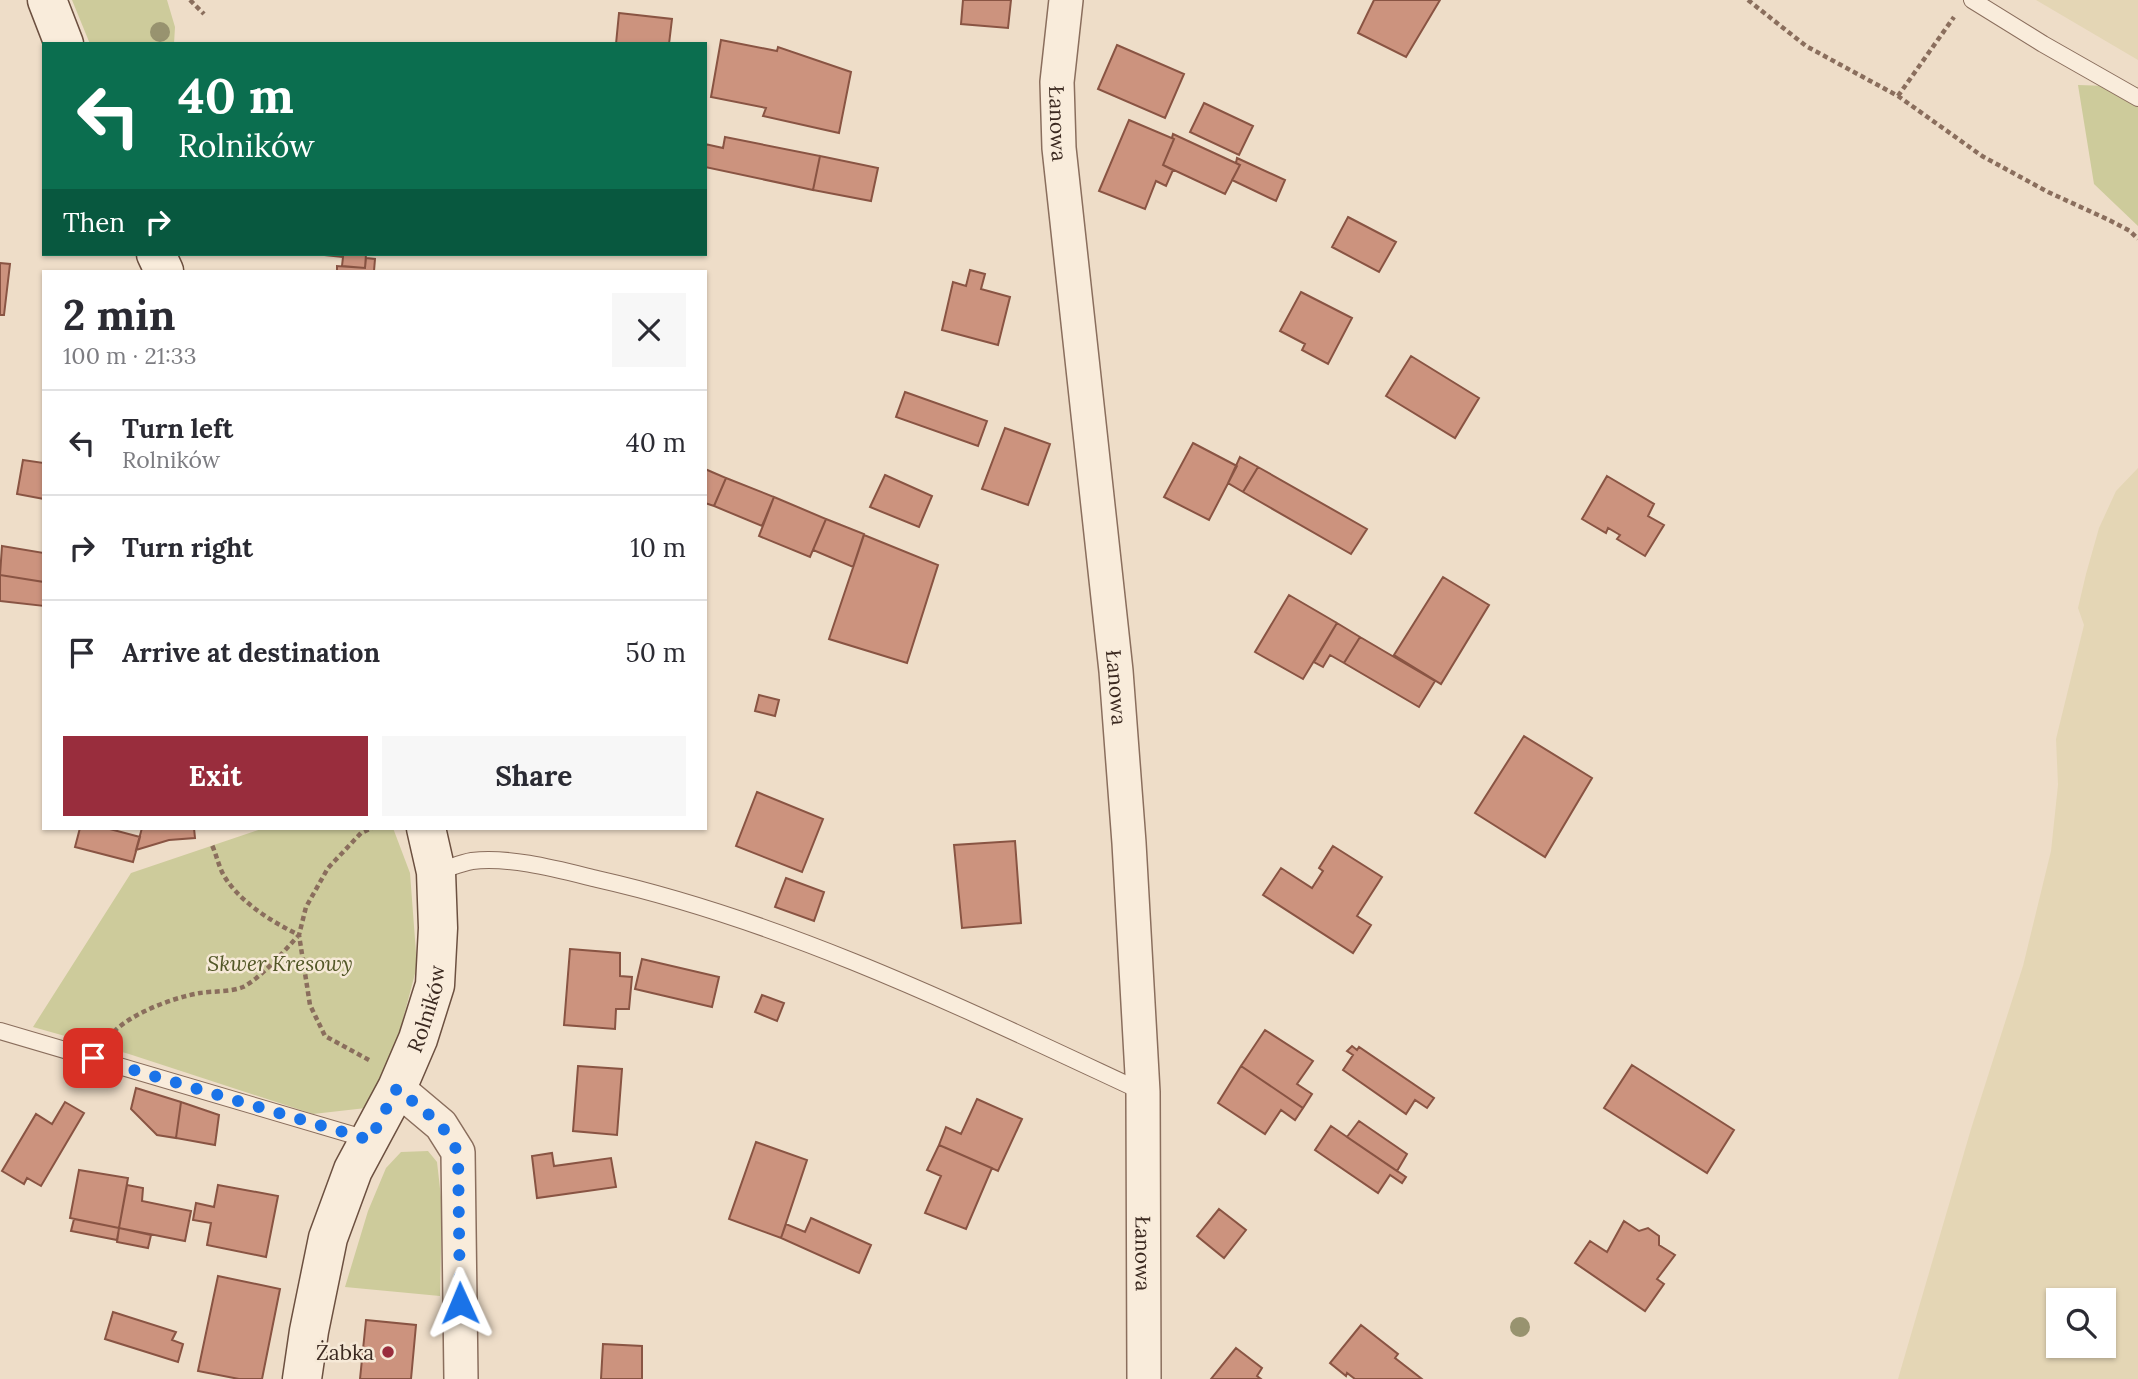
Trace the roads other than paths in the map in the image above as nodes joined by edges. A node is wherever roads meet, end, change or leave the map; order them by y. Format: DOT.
graph roads {
  1 [pos="47,0"];
  2 [pos="1066,0"];
  3 [pos="1972,0"];
  4 [pos="63,42"];
  5 [pos="2138,99"];
  6 [pos="426,830"];
  7 [pos="436,872"];
  8 [pos="0,1031"];
  9 [pos="397,1088"];
  10 [pos="1143,1092"];
  11 [pos="370,1140"];
  12 [pos="302,1379"];
  13 [pos="461,1379"];
  14 [pos="1144,1379"];
  1 -- 4 [label="street"];
  2 -- 10 [label="street, Łanowa"];
  3 -- 5 [label="lane"];
  6 -- 7 [label="street, Rolników"];
  7 -- 9 [label="street, Rolników"];
  7 -- 10 [label="lane"];
  8 -- 11 [label="lane"];
  9 -- 11 [label="street, Rolników"];
  9 -- 13 [label="street"];
  10 -- 14 [label="street, Łanowa"];
  11 -- 12 [label="street, Rolników"];
}
